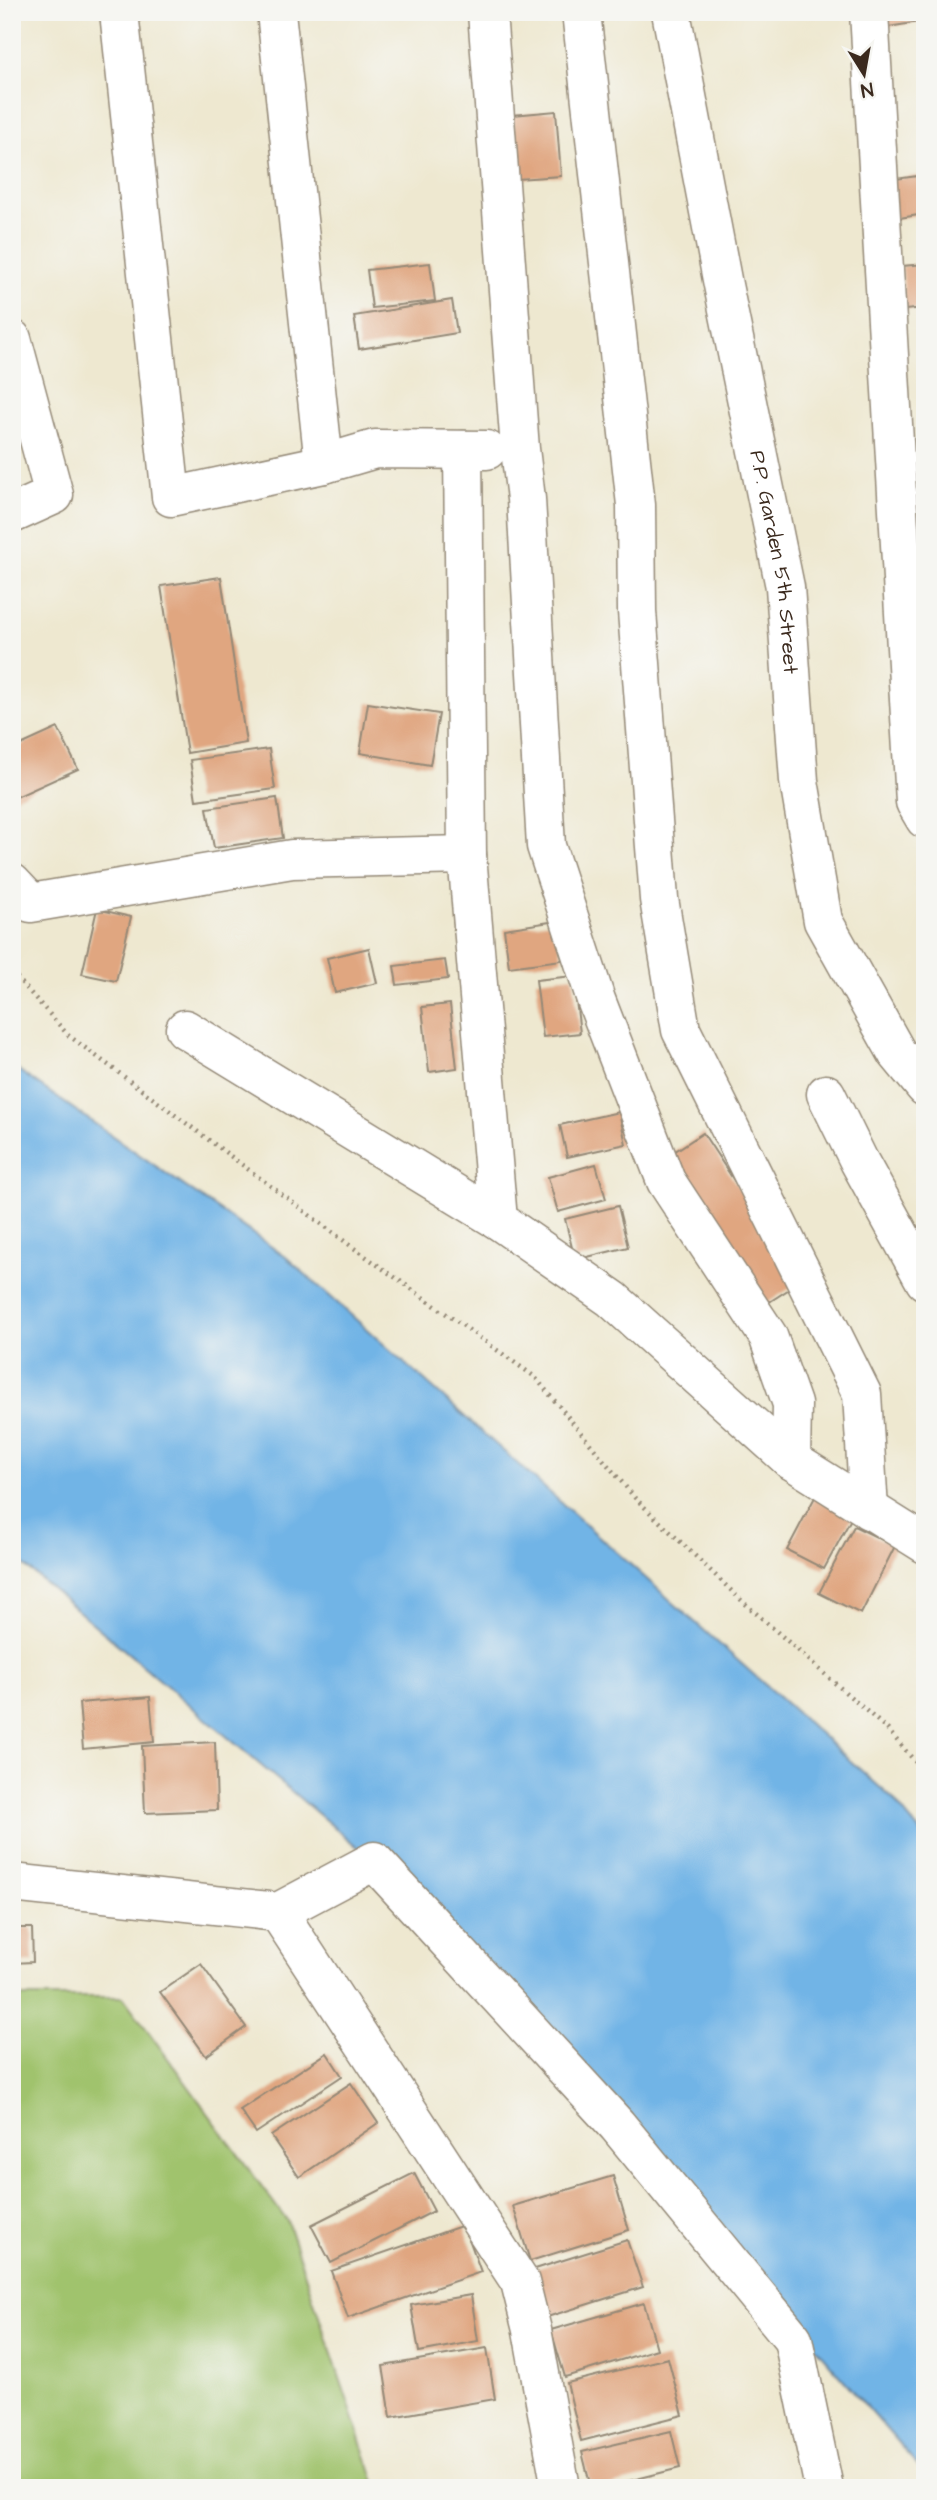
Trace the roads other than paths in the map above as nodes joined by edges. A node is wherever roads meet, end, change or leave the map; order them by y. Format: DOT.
graph roads {
  1 [pos="119,12"];
  2 [pos="276,12"];
  3 [pos="487,12"];
  4 [pos="582,12"];
  5 [pos="671,12"];
  6 [pos="869,12"];
  7 [pos="12,339"];
  8 [pos="520,449"];
  9 [pos="463,450"];
  10 [pos="324,464"];
  11 [pos="12,514"];
  12 [pos="925,819"];
  13 [pos="467,855"];
  14 [pos="12,883"];
  15 [pos="185,1029"];
  16 [pos="925,1087"];
  17 [pos="826,1094"];
  18 [pos="498,1220"];
  19 [pos="925,1281"];
  20 [pos="791,1460"];
  21 [pos="869,1510"];
  22 [pos="925,1544"];
  23 [pos="12,1883"];
  24 [pos="278,1912"];
  25 [pos="561,2488"];
  26 [pos="824,2488"];
  1 -- 10 [label="street"];
  2 -- 10 [label="street"];
  3 -- 8 [label="street"];
  4 -- 21 [label="street"];
  5 -- 16 [label="street, P.P. Garden 5th Street"];
  6 -- 12 [label="street"];
  7 -- 11 [label="street"];
  8 -- 9 [label="street"];
  8 -- 20 [label="street"];
  9 -- 10 [label="street"];
  9 -- 13 [label="street"];
  13 -- 14 [label="street"];
  13 -- 18 [label="street"];
  15 -- 18 [label="street"];
  17 -- 19 [label="street"];
  18 -- 20 [label="street"];
  20 -- 21 [label="street"];
  21 -- 22 [label="street"];
  23 -- 24 [label="street"];
  24 -- 25 [label="street"];
  24 -- 26 [label="street"];
}
